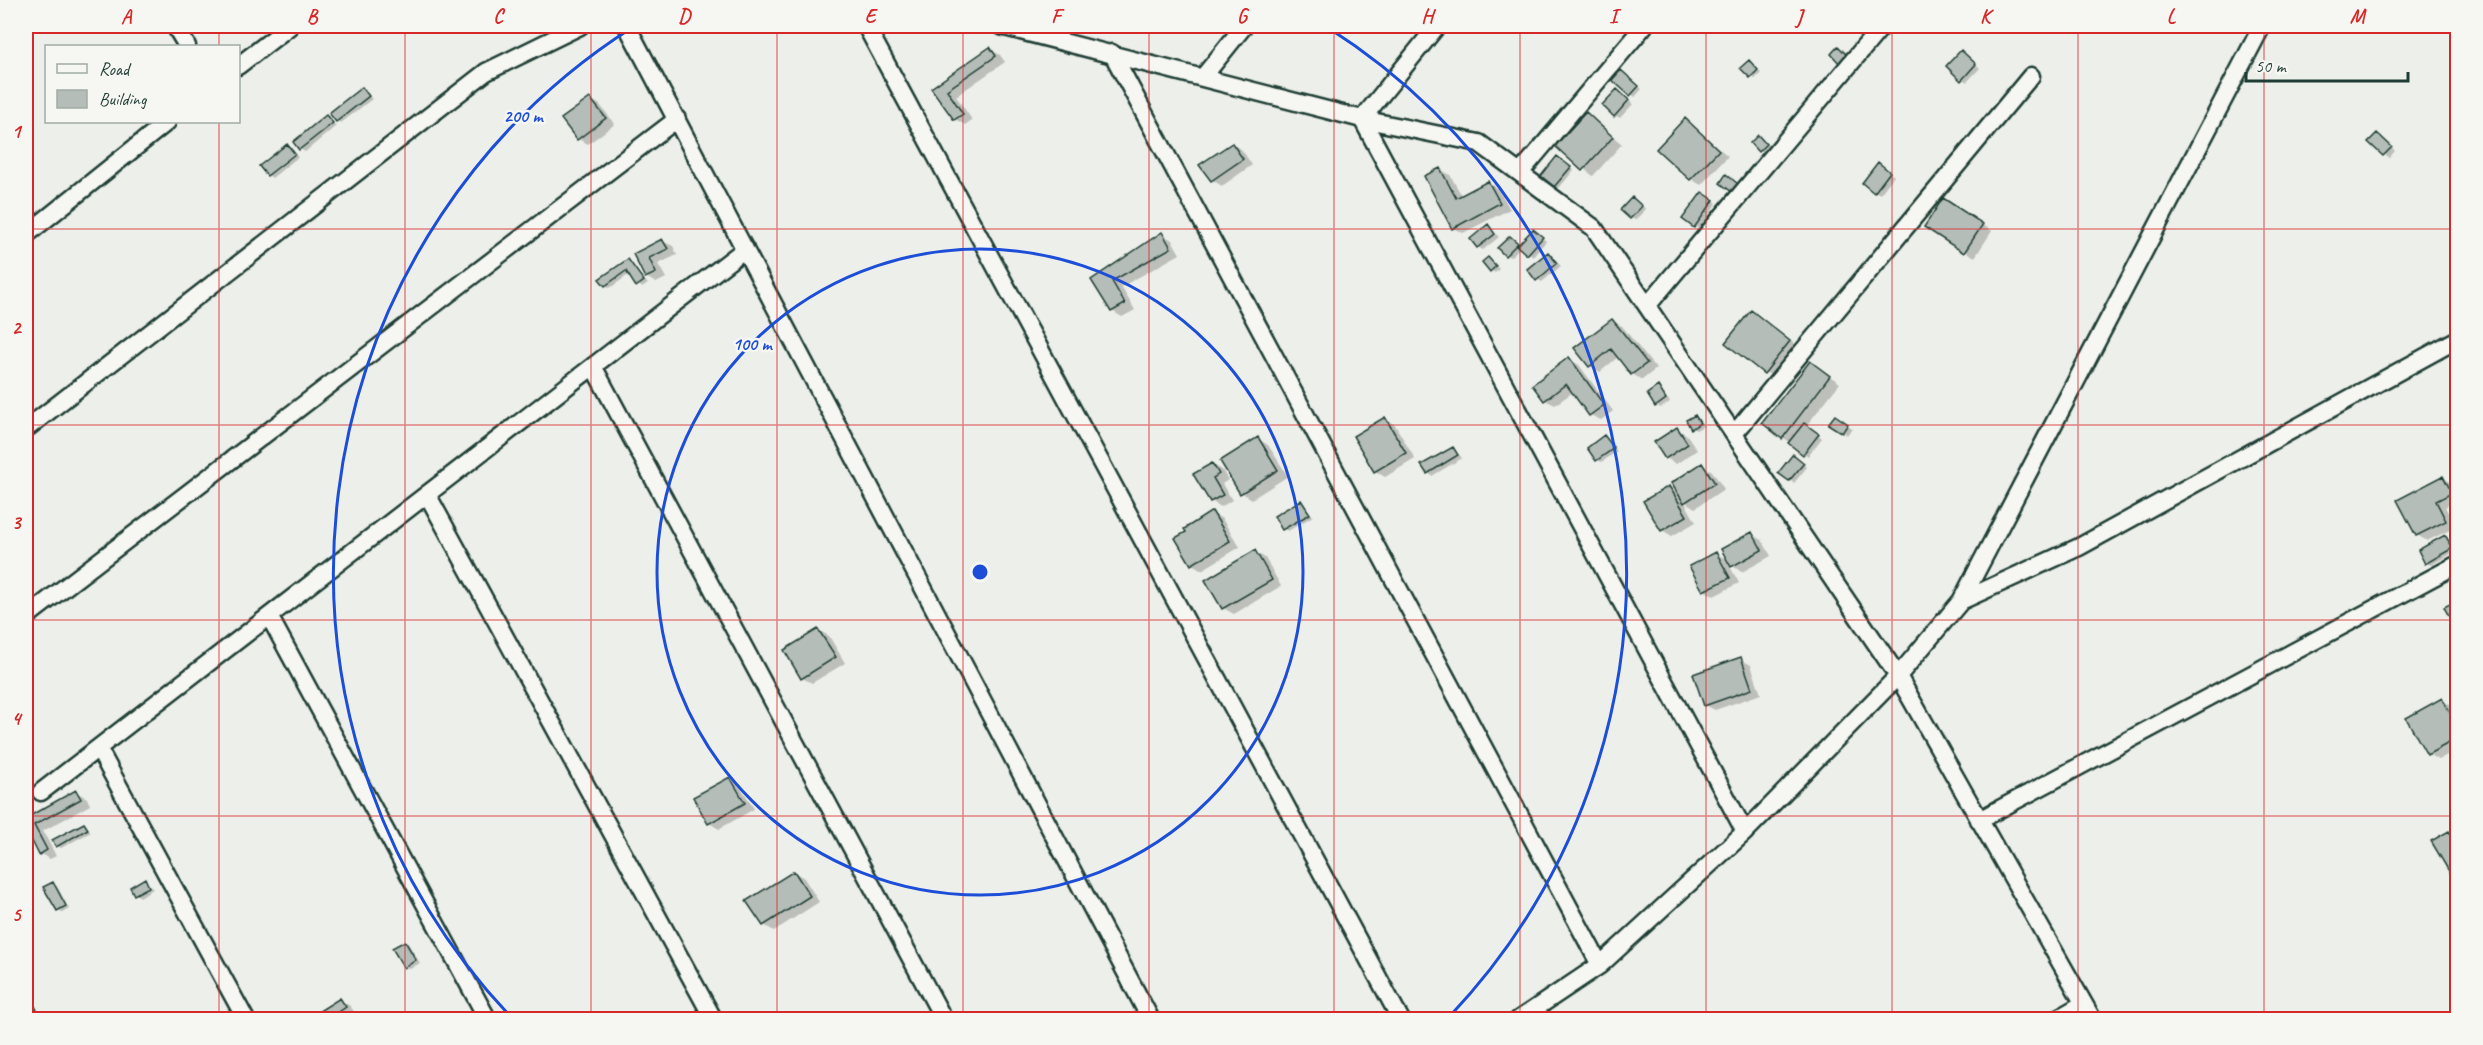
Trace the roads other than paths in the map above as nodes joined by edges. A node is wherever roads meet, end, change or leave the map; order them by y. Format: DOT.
graph roads {
  1 [pos="175,26"];
  2 [pos="290,26"];
  3 [pos="580,26"];
  4 [pos="627,26"];
  5 [pos="866,26"];
  6 [pos="1002,26"];
  7 [pos="1244,26"];
  8 [pos="1437,26"];
  9 [pos="1644,26"];
  10 [pos="1882,26"];
  11 [pos="2262,26"];
  12 [pos="1040,30"];
  13 [pos="186,45"];
  14 [pos="1112,52"];
  15 [pos="240,64"];
  16 [pos="2031,76"];
  17 [pos="1203,77"];
  18 [pos="677,119"];
  19 [pos="1362,119"];
  20 [pos="166,123"];
  21 [pos="1520,173"];
  22 [pos="26,235"];
  23 [pos="745,249"];
  24 [pos="1647,306"];
  25 [pos="2457,339"];
  26 [pos="593,366"];
  27 [pos="26,429"];
  28 [pos="1734,434"];
  29 [pos="427,494"];
  30 [pos="2457,564"];
  31 [pos="1960,602"];
  32 [pos="269,616"];
  33 [pos="26,617"];
  34 [pos="1898,676"];
  35 [pos="98,748"];
  36 [pos="41,792"];
  37 [pos="1978,820"];
  38 [pos="1745,832"];
  39 [pos="1600,965"];
  40 [pos="2083,1004"];
  41 [pos="26,1010"];
  42 [pos="31,1020"];
  43 [pos="246,1020"];
  44 [pos="488,1020"];
  45 [pos="714,1020"];
  46 [pos="944,1020"];
  47 [pos="1151,1020"];
  48 [pos="1401,1020"];
  49 [pos="1518,1020"];
  50 [pos="2055,1020"];
  51 [pos="2093,1020"];
  1 -- 13 [label="street"];
  2 -- 15 [label="street"];
  3 -- 27 [label="street"];
  4 -- 18 [label="street"];
  5 -- 48 [label="street"];
  6 -- 12 [label="street"];
  7 -- 17 [label="street"];
  8 -- 19 [label="street"];
  9 -- 21 [label="street"];
  10 -- 24 [label="street"];
  11 -- 31 [label="street"];
  12 -- 14 [label="street"];
  14 -- 17 [label="street"];
  14 -- 39 [label="street"];
  16 -- 28 [label="street"];
  17 -- 19 [label="street"];
  18 -- 23 [label="street"];
  18 -- 33 [label="street"];
  19 -- 21 [label="street"];
  19 -- 38 [label="street"];
  20 -- 22 [label="street"];
  21 -- 24 [label="street"];
  23 -- 26 [label="street"];
  23 -- 47 [label="street"];
  24 -- 28 [label="street"];
  25 -- 31 [label="street"];
  26 -- 29 [label="street"];
  26 -- 46 [label="street"];
  28 -- 34 [label="street"];
  29 -- 32 [label="street"];
  29 -- 45 [label="street"];
  30 -- 37 [label="street"];
  31 -- 34 [label="street"];
  32 -- 35 [label="street"];
  32 -- 44 [label="street"];
  34 -- 37 [label="street"];
  34 -- 38 [label="street"];
  35 -- 36 [label="street"];
  35 -- 43 [label="street"];
  37 -- 40 [label="street"];
  38 -- 39 [label="street"];
  39 -- 49 [label="street"];
  40 -- 50 [label="street"];
  40 -- 51 [label="street"];
  41 -- 42 [label="street"];
}
